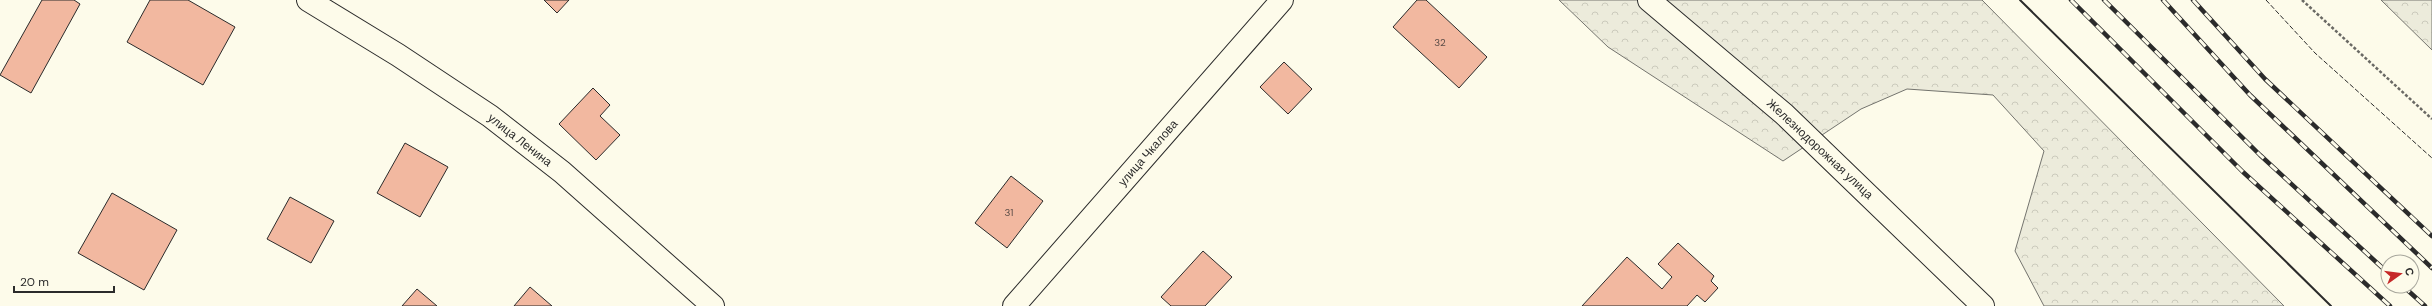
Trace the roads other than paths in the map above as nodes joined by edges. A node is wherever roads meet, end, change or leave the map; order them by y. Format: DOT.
graph roads {
  1 [pos="308,0"];
  2 [pos="1282,0"];
  3 [pos="1649,0"];
  4 [pos="713,306"];
  5 [pos="1014,306"];
  6 [pos="1983,306"];
  1 -- 4 [label="street, улица Ленина"];
  2 -- 5 [label="street, улица Чкалова"];
  3 -- 6 [label="street, Железнодорожная улица"];
}
